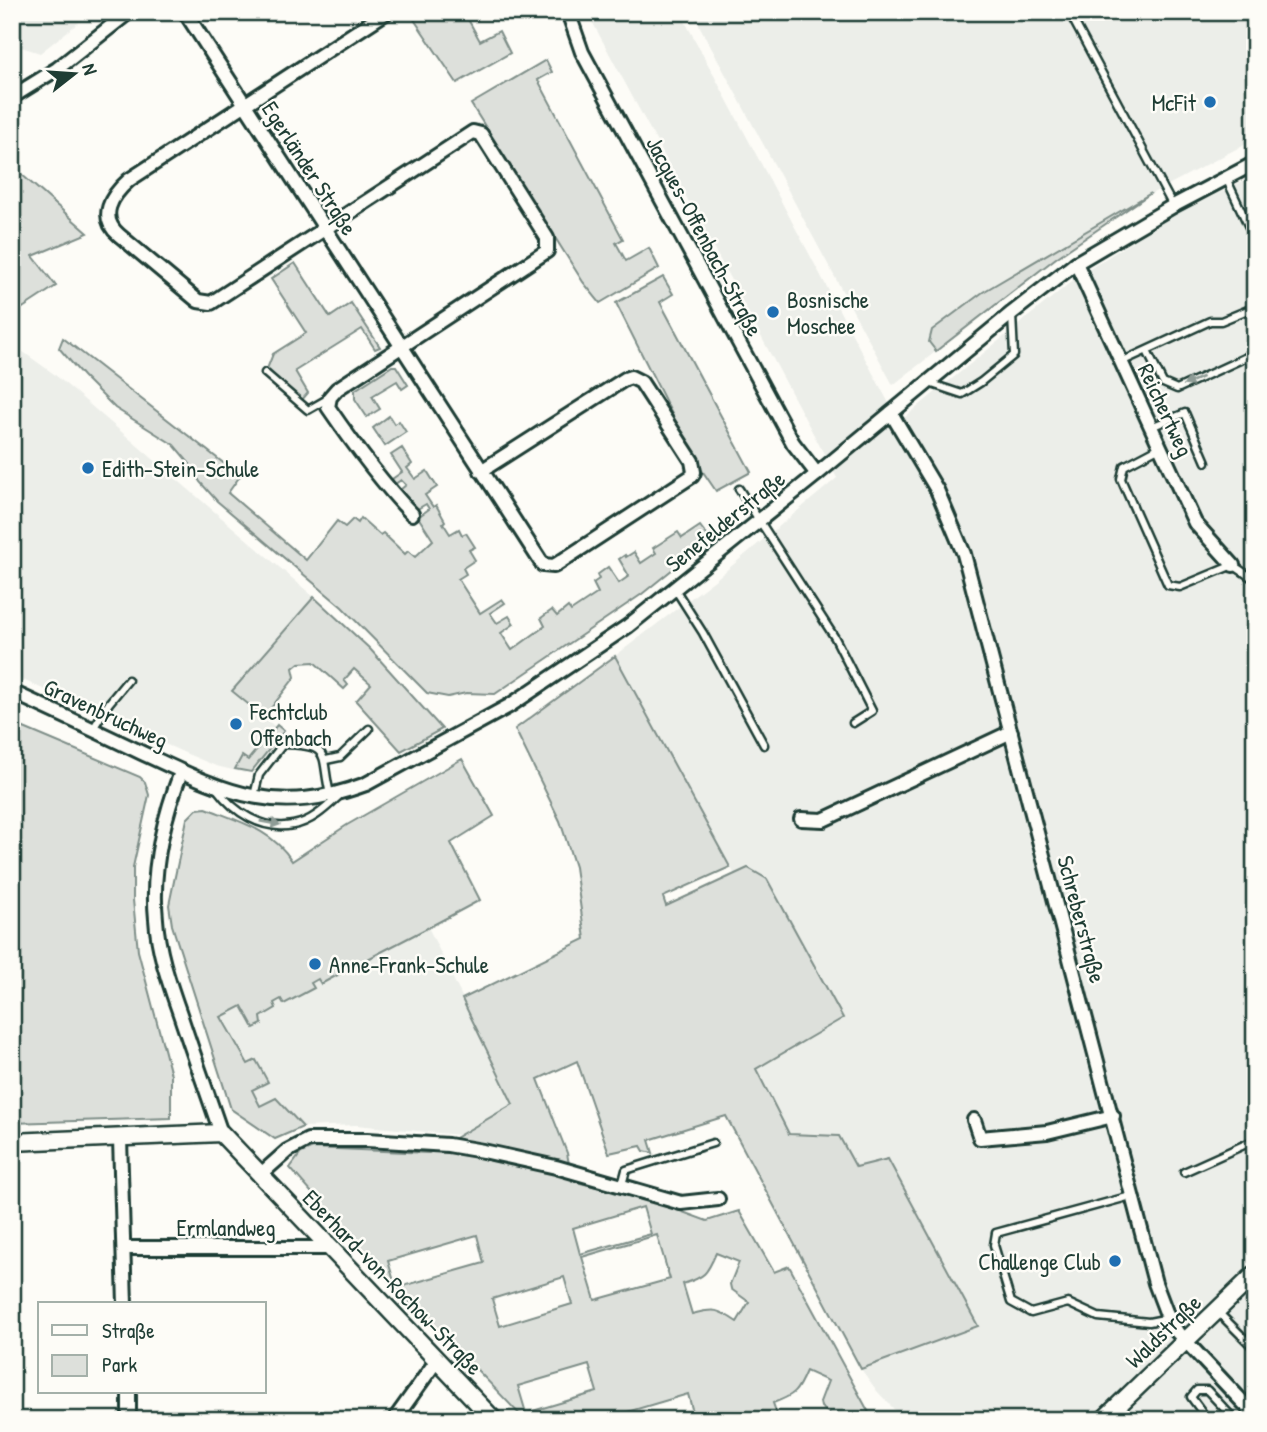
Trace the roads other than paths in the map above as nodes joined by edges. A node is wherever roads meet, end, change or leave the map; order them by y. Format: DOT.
graph roads {
  1 [pos="129,12"];
  2 [pos="185,12"];
  3 [pos="387,12"];
  4 [pos="568,12"];
  5 [pos="1069,12"];
  6 [pos="12,97"];
  7 [pos="245,106"];
  8 [pos="1255,163"];
  9 [pos="1226,178"];
  10 [pos="1173,205"];
  11 [pos="325,230"];
  12 [pos="1255,240"];
  13 [pos="1076,263"];
  14 [pos="1255,307"];
  15 [pos="1012,313"];
  16 [pos="401,347"];
  17 [pos="1147,351"];
  18 [pos="1255,353"];
  19 [pos="1121,362"];
  20 [pos="265,373"];
  21 [pos="928,383"];
  22 [pos="330,397"];
  23 [pos="891,413"];
  24 [pos="1151,427"];
  25 [pos="1160,447"];
  26 [pos="1206,462"];
  27 [pos="481,471"];
  28 [pos="817,474"];
  29 [pos="739,489"];
  30 [pos="412,514"];
  31 [pos="759,521"];
  32 [pos="1233,565"];
  33 [pos="1255,580"];
  34 [pos="674,589"];
  35 [pos="128,680"];
  36 [pos="12,692"];
  37 [pos="853,723"];
  38 [pos="93,729"];
  39 [pos="369,729"];
  40 [pos="1011,732"];
  41 [pos="764,745"];
  42 [pos="326,760"];
  43 [pos="181,772"];
  44 [pos="215,787"];
  45 [pos="344,792"];
  46 [pos="330,794"];
  47 [pos="254,797"];
  48 [pos="801,819"];
  49 [pos="1113,1116"];
  50 [pos="974,1120"];
  51 [pos="221,1133"];
  52 [pos="120,1139"];
  53 [pos="1255,1140"];
  54 [pos="12,1142"];
  55 [pos="713,1143"];
  56 [pos="1184,1172"];
  57 [pos="260,1175"];
  58 [pos="621,1186"];
  59 [pos="1133,1196"];
  60 [pos="719,1199"];
  61 [pos="124,1248"];
  62 [pos="329,1248"];
  63 [pos="1255,1274"];
  64 [pos="125,1302"];
  65 [pos="1217,1310"];
  66 [pos="1169,1318"];
  67 [pos="1185,1342"];
  68 [pos="1255,1349"];
  69 [pos="437,1360"];
  70 [pos="128,1394"];
  71 [pos="1255,1415"];
  72 [pos="1205,1416"];
  73 [pos="130,1420"];
  74 [pos="394,1420"];
  75 [pos="494,1420"];
  76 [pos="1103,1420"];
  77 [pos="1235,1420"];
  1 -- 6 [label="street"];
  2 -- 7 [label="street, Egerländer Straße"];
  3 -- 7 [label="street"];
  4 -- 28 [label="street, Jacques-Offenbach-Straße"];
  5 -- 10 [label="lane"];
  7 -- 11 [label="street, Egerländer Straße"];
  7 -- 11 [label="street"];
  8 -- 9 [label="street, Senefelderstraße"];
  9 -- 10 [label="street, Senefelderstraße"];
  9 -- 12 [label="lane"];
  10 -- 13 [label="street, Senefelderstraße"];
  11 -- 16 [label="street, Egerländer Straße"];
  11 -- 16 [label="street"];
  13 -- 15 [label="street, Senefelderstraße"];
  13 -- 19 [label="street, Reichertweg"];
  14 -- 17 [label="lane"];
  15 -- 21 [label="street, Senefelderstraße"];
  15 -- 21 [label="lane"];
  16 -- 22 [label="street"];
  16 -- 27 [label="street, Egerländer Straße"];
  18 -- 17 [label="lane, one-way"];
  17 -- 19 [label="lane"];
  19 -- 24 [label="street, Reichertweg"];
  20 -- 22 [label="lane"];
  21 -- 23 [label="street, Senefelderstraße"];
  22 -- 30 [label="street"];
  23 -- 28 [label="street, Senefelderstraße"];
  23 -- 40 [label="street, Schreberstraße"];
  24 -- 25 [label="street, Reichertweg"];
  24 -- 26 [label="lane"];
  25 -- 32 [label="street, Reichertweg"];
  25 -- 32 [label="lane"];
  27 -- 27 [label="street, Egerländer Straße"];
  28 -- 31 [label="street, Senefelderstraße"];
  29 -- 31 [label="lane"];
  31 -- 34 [label="street, Senefelderstraße"];
  31 -- 37 [label="lane"];
  32 -- 33 [label="lane"];
  34 -- 41 [label="lane"];
  34 -- 45 [label="street, Senefelderstraße"];
  35 -- 38 [label="lane"];
  36 -- 38 [label="street, Gravenbruchweg"];
  38 -- 43 [label="street, Gravenbruchweg"];
  39 -- 42 [label="lane"];
  40 -- 48 [label="street"];
  40 -- 49 [label="street, Schreberstraße"];
  42 -- 46 [label="lane"];
  42 -- 47 [label="lane"];
  43 -- 44 [label="street, Senefelderstraße"];
  43 -- 51 [label="street, Eberhard-von-Rochow-Straße"];
  44 -- 45 [label="lane, one-way"];
  44 -- 47 [label="street, Senefelderstraße"];
  45 -- 46 [label="street, Senefelderstraße"];
  46 -- 47 [label="street, Senefelderstraße"];
  49 -- 50 [label="street"];
  49 -- 59 [label="street, Schreberstraße"];
  51 -- 52 [label="main road"];
  51 -- 57 [label="main road, Eberhard-von-Rochow-Straße"];
  52 -- 54 [label="main road"];
  52 -- 61 [label="street"];
  53 -- 56 [label="lane"];
  55 -- 58 [label="lane"];
  57 -- 58 [label="street"];
  57 -- 62 [label="main road, Eberhard-von-Rochow-Straße"];
  58 -- 60 [label="street"];
  59 -- 66 [label="street, Schreberstraße"];
  59 -- 66 [label="lane"];
  61 -- 62 [label="street, Ermlandweg"];
  61 -- 64 [label="street"];
  62 -- 69 [label="main road, Eberhard-von-Rochow-Straße"];
  63 -- 65 [label="main road, Waldstraße"];
  65 -- 67 [label="main road, Waldstraße"];
  65 -- 68 [label="lane"];
  66 -- 67 [label="street, Schreberstraße"];
  67 -- 71 [label="street, Schreberstraße"];
  67 -- 76 [label="main road, Waldstraße"];
  69 -- 74 [label="street"];
  69 -- 75 [label="main road, Eberhard-von-Rochow-Straße"];
  70 -- 73 [label="street"];
  72 -- 77 [label="lane"];
}
